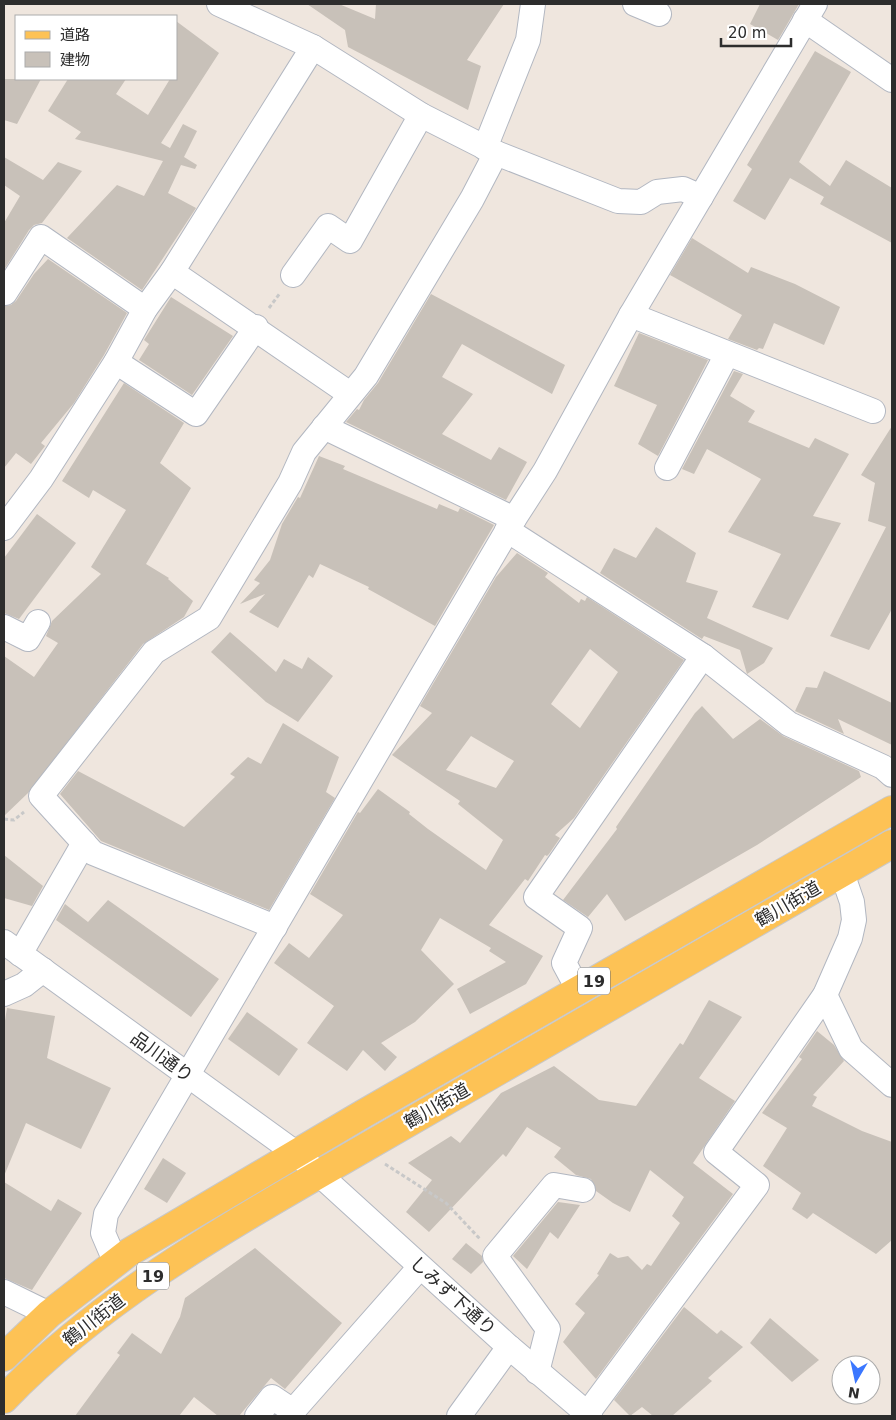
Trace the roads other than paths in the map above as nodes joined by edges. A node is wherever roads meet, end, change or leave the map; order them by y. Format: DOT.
graph roads {
  1 [pos="219,4"];
  2 [pos="533,4"];
  3 [pos="635,4"];
  4 [pos="810,12"];
  5 [pos="660,14"];
  6 [pos="313,47"];
  7 [pos="892,80"];
  8 [pos="421,115"];
  9 [pos="490,150"];
  10 [pos="701,197"];
  11 [pos="172,272"];
  12 [pos="293,275"];
  13 [pos="4,292"];
  14 [pos="145,309"];
  15 [pos="631,315"];
  16 [pos="256,327"];
  17 [pos="727,354"];
  18 [pos="116,362"];
  19 [pos="350,394"];
  20 [pos="873,412"];
  21 [pos="324,427"];
  22 [pos="667,468"];
  23 [pos="510,524"];
  24 [pos="4,528"];
  25 [pos="38,622"];
  26 [pos="4,627"];
  27 [pos="703,656"];
  28 [pos="892,775"];
  29 [pos="892,810"];
  30 [pos="84,843"];
  31 [pos="892,844"];
  32 [pos="842,873"];
  33 [pos="275,927"];
  34 [pos="12,948"];
  35 [pos="43,970"];
  36 [pos="578,990"];
  37 [pos="4,994"];
  38 [pos="825,995"];
  39 [pos="186,1074"];
  40 [pos="892,1085"];
  41 [pos="297,1154"];
  42 [pos="319,1174"];
  43 [pos="583,1190"];
  44 [pos="115,1262"];
  45 [pos="420,1267"];
  46 [pos="4,1292"];
  47 [pos="49,1314"];
  48 [pos="509,1347"];
  49 [pos="4,1357"];
  50 [pos="537,1372"];
  51 [pos="4,1399"];
  52 [pos="589,1415"];
  53 [pos="258,1416"];
  54 [pos="459,1416"];
  1 -- 6 [label="street"];
  2 -- 9 [label="street"];
  3 -- 5 [label="street"];
  4 -- 7 [label="street"];
  4 -- 10 [label="street"];
  6 -- 8 [label="street"];
  6 -- 11 [label="street"];
  8 -- 9 [label="street"];
  8 -- 12 [label="street"];
  9 -- 10 [label="street"];
  9 -- 19 [label="street"];
  10 -- 15 [label="street"];
  11 -- 14 [label="street"];
  11 -- 16 [label="street"];
  13 -- 14 [label="street"];
  14 -- 18 [label="street"];
  15 -- 17 [label="street"];
  15 -- 23 [label="street"];
  16 -- 18 [label="street"];
  16 -- 19 [label="street"];
  17 -- 20 [label="street"];
  17 -- 22 [label="street"];
  18 -- 24 [label="street"];
  19 -- 21 [label="street"];
  21 -- 23 [label="street"];
  21 -- 30 [label="street"];
  23 -- 27 [label="street"];
  23 -- 33 [label="street"];
  25 -- 26 [label="street"];
  27 -- 28 [label="street"];
  27 -- 36 [label="street"];
  29 -- 36 [label="main road, 鶴川街道 / 19"];
  30 -- 33 [label="street"];
  30 -- 34 [label="street"];
  31 -- 32 [label="main road, 鶴川街道 / 19"];
  32 -- 38 [label="street"];
  32 -- 42 [label="main road, 鶴川街道 / 19"];
  33 -- 39 [label="street"];
  34 -- 35 [label="street, 品川通り"];
  35 -- 37 [label="street"];
  35 -- 39 [label="street, 品川通り"];
  36 -- 41 [label="main road, 鶴川街道 / 19"];
  38 -- 40 [label="street"];
  38 -- 52 [label="street"];
  39 -- 41 [label="street, 品川通り"];
  39 -- 44 [label="street"];
  41 -- 42 [label="street, 品川通り"];
  41 -- 44 [label="main road, 鶴川街道 / 19"];
  42 -- 45 [label="street, しみず下通り"];
  42 -- 51 [label="main road, 鶴川街道 / 19"];
  43 -- 50 [label="street"];
  44 -- 47 [label="main road, 鶴川街道 / 19"];
  45 -- 48 [label="street, しみず下通り"];
  45 -- 53 [label="street"];
  46 -- 47 [label="street"];
  47 -- 49 [label="main road, 鶴川街道 / 19"];
  48 -- 50 [label="street, しみず下通り"];
  48 -- 54 [label="street"];
  50 -- 52 [label="street, しみず下通り"];
}
